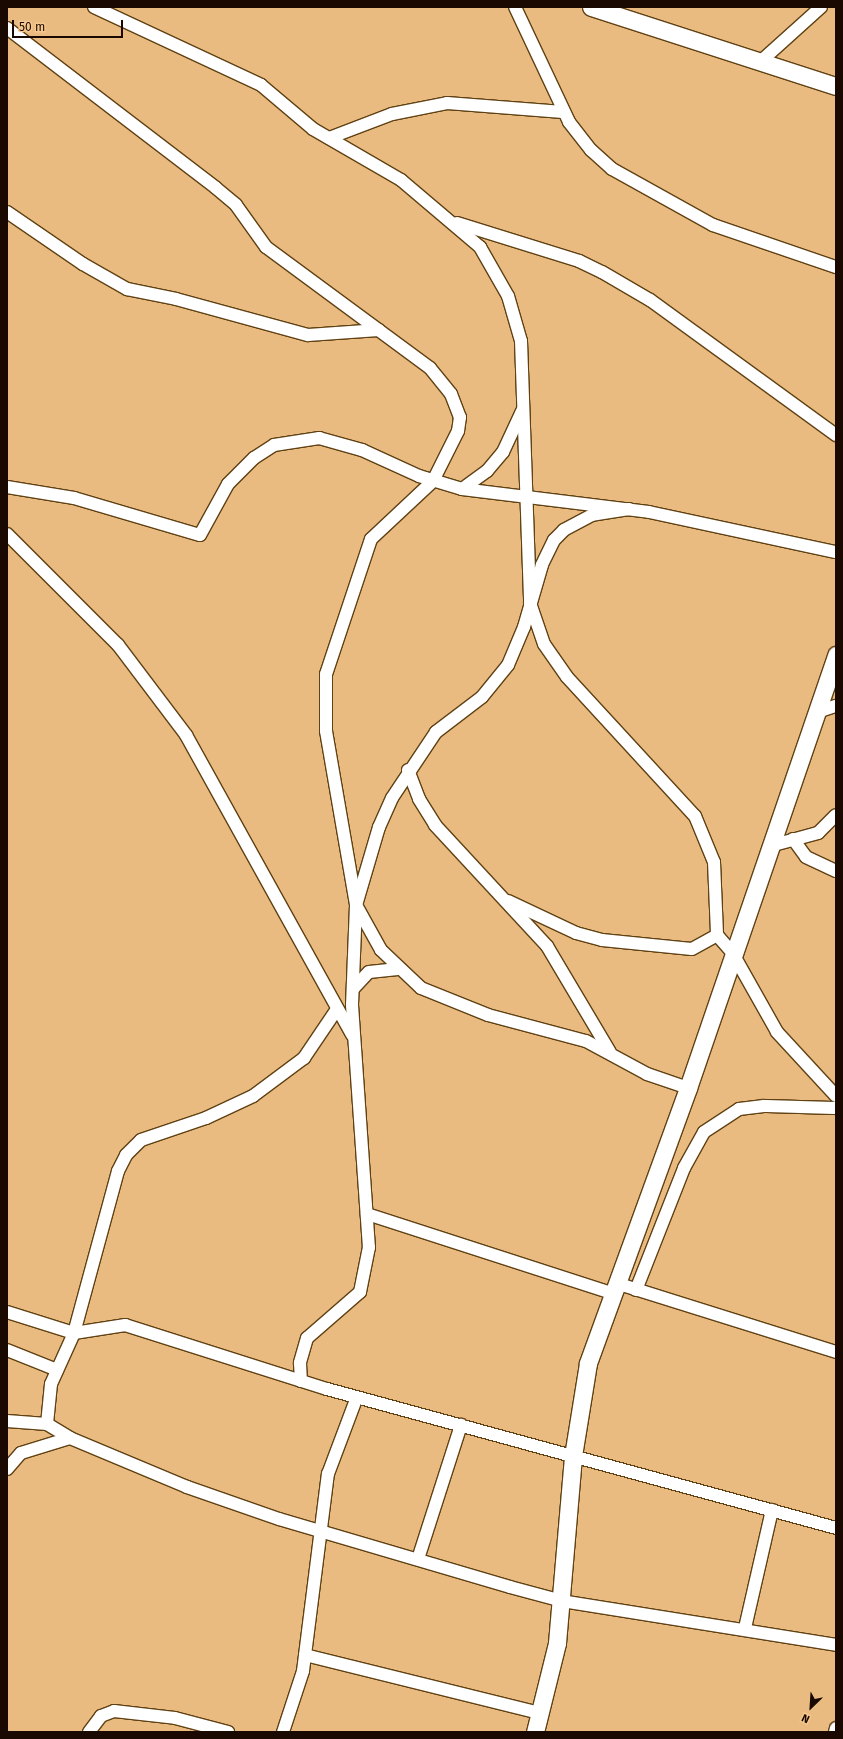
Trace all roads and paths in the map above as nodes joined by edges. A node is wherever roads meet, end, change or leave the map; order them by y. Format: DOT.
graph roads {
  1 [pos="94,7"];
  2 [pos="515,7"];
  3 [pos="591,7"];
  4 [pos="821,7"];
  5 [pos="7,28"];
  6 [pos="760,62"];
  7 [pos="836,86"];
  8 [pos="563,112"];
  9 [pos="329,138"];
  10 [pos="7,212"];
  11 [pos="454,222"];
  12 [pos="836,266"];
  13 [pos="379,330"];
  14 [pos="524,406"];
  15 [pos="836,435"];
  16 [pos="433,480"];
  17 [pos="7,487"];
  18 [pos="462,489"];
  19 [pos="528,496"];
  20 [pos="629,508"];
  21 [pos="7,534"];
  22 [pos="836,552"];
  23 [pos="530,603"];
  24 [pos="836,655"];
  25 [pos="836,706"];
  26 [pos="817,712"];
  27 [pos="408,770"];
  28 [pos="836,815"];
  29 [pos="793,839"];
  30 [pos="770,846"];
  31 [pos="836,871"];
  32 [pos="501,898"];
  33 [pos="356,905"];
  34 [pos="717,935"];
  35 [pos="732,952"];
  36 [pos="398,969"];
  37 [pos="353,990"];
  38 [pos="337,1009"];
  39 [pos="354,1039"];
  40 [pos="612,1055"];
  41 [pos="688,1088"];
  42 [pos="836,1096"];
  43 [pos="836,1108"];
  44 [pos="367,1214"];
  45 [pos="614,1288"];
  46 [pos="636,1290"];
  47 [pos="7,1312"];
  48 [pos="74,1333"];
  49 [pos="7,1350"];
  50 [pos="836,1352"];
  51 [pos="57,1370"];
  52 [pos="301,1381"];
  53 [pos="357,1397"];
  54 [pos="7,1421"];
  55 [pos="47,1424"];
  56 [pos="461,1425"];
  57 [pos="70,1438"];
  58 [pos="573,1456"];
  59 [pos="7,1469"];
  60 [pos="772,1510"];
  61 [pos="836,1528"];
  62 [pos="320,1531"];
  63 [pos="418,1559"];
  64 [pos="562,1601"];
  65 [pos="746,1628"];
  66 [pos="836,1645"];
  67 [pos="305,1655"];
  68 [pos="540,1713"];
  69 [pos="836,1728"];
  70 [pos="89,1732"];
  71 [pos="228,1732"];
  72 [pos="283,1732"];
  73 [pos="536,1732"];
  74 [pos="835,1732"];
  1 -- 9 [label="street"];
  2 -- 8 [label="street"];
  3 -- 6 [label="street"];
  4 -- 6 [label="street"];
  5 -- 13 [label="street"];
  6 -- 7 [label="street"];
  8 -- 9 [label="street"];
  8 -- 12 [label="street"];
  9 -- 11 [label="street"];
  10 -- 13 [label="street"];
  11 -- 14 [label="street"];
  11 -- 15 [label="street"];
  13 -- 16 [label="street"];
  14 -- 18 [label="street"];
  14 -- 19 [label="street"];
  16 -- 17 [label="street"];
  16 -- 18 [label="street"];
  16 -- 33 [label="street"];
  18 -- 19 [label="street"];
  19 -- 20 [label="street"];
  19 -- 23 [label="street"];
  20 -- 22 [label="street"];
  20 -- 23 [label="street"];
  21 -- 38 [label="street"];
  23 -- 27 [label="street"];
  23 -- 34 [label="street"];
  24 -- 26 [label="street"];
  25 -- 26 [label="street"];
  26 -- 30 [label="street"];
  27 -- 32 [label="street"];
  27 -- 33 [label="street"];
  28 -- 29 [label="street"];
  29 -- 30 [label="street"];
  29 -- 31 [label="street"];
  30 -- 35 [label="street"];
  32 -- 34 [label="street"];
  32 -- 40 [label="street"];
  33 -- 36 [label="street"];
  33 -- 37 [label="street"];
  34 -- 35 [label="street"];
  35 -- 41 [label="street"];
  35 -- 42 [label="street"];
  36 -- 37 [label="street"];
  36 -- 40 [label="street"];
  37 -- 39 [label="street"];
  38 -- 39 [label="street"];
  38 -- 48 [label="street"];
  39 -- 44 [label="street"];
  40 -- 41 [label="street"];
  41 -- 45 [label="street"];
  43 -- 46 [label="street"];
  44 -- 45 [label="street"];
  44 -- 52 [label="street"];
  45 -- 46 [label="street"];
  45 -- 58 [label="street"];
  46 -- 50 [label="street"];
  47 -- 48 [label="street"];
  48 -- 51 [label="street"];
  48 -- 52 [label="street"];
  49 -- 51 [label="street"];
  51 -- 55 [label="street"];
  52 -- 53 [label="street"];
  53 -- 56 [label="street"];
  53 -- 62 [label="street"];
  54 -- 55 [label="street"];
  55 -- 57 [label="street"];
  56 -- 58 [label="street"];
  56 -- 63 [label="street"];
  57 -- 59 [label="street"];
  57 -- 62 [label="street"];
  58 -- 60 [label="street"];
  58 -- 64 [label="street"];
  60 -- 61 [label="street"];
  60 -- 65 [label="street"];
  62 -- 63 [label="street"];
  62 -- 67 [label="street"];
  63 -- 64 [label="street"];
  64 -- 65 [label="street"];
  64 -- 68 [label="street"];
  65 -- 66 [label="street"];
  67 -- 68 [label="street"];
  67 -- 72 [label="street"];
  68 -- 73 [label="street"];
  69 -- 74 [label="street"];
  70 -- 71 [label="street"];
}
